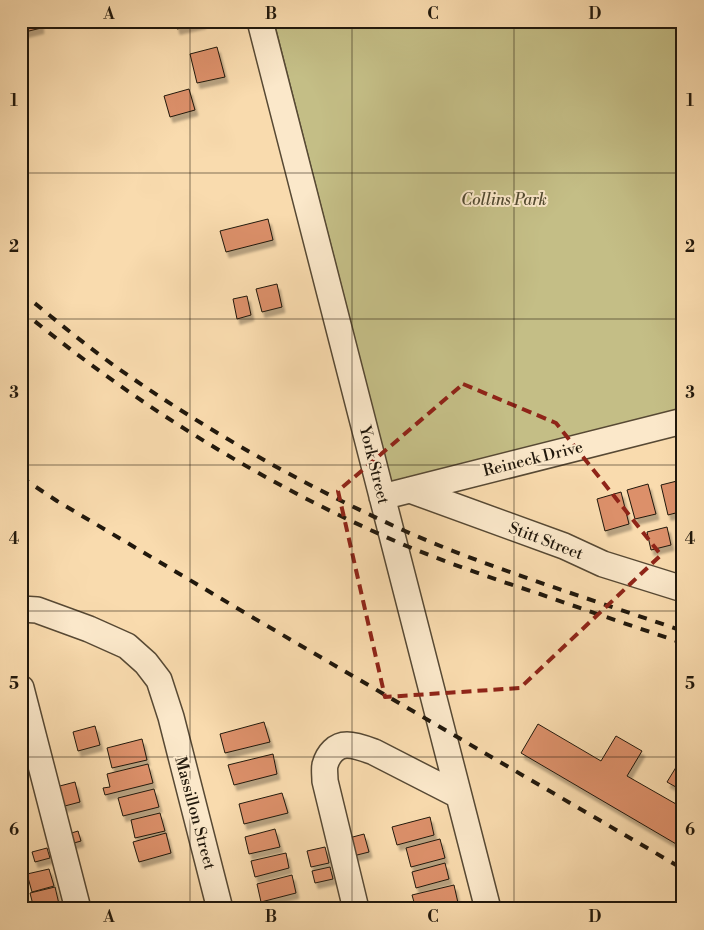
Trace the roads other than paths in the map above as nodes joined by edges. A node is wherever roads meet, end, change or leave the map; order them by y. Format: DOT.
graph roads {
  1 [pos="260,21"];
  2 [pos="683,420"];
  3 [pos="410,490"];
  4 [pos="382,497"];
  5 [pos="683,589"];
  6 [pos="21,609"];
  7 [pos="21,688"];
  8 [pos="458,794"];
  9 [pos="78,909"];
  10 [pos="220,909"];
  11 [pos="356,909"];
  12 [pos="488,909"];
  1 -- 4 [label="street, York Street"];
  2 -- 3 [label="street, Reineck Drive"];
  3 -- 4 [label="street, Reineck Drive"];
  3 -- 5 [label="street, Stitt Street"];
  4 -- 8 [label="street, York Street"];
  6 -- 10 [label="street, Massillon Street"];
  7 -- 9 [label="street"];
  8 -- 11 [label="street"];
  8 -- 12 [label="street, York Street"];
}
